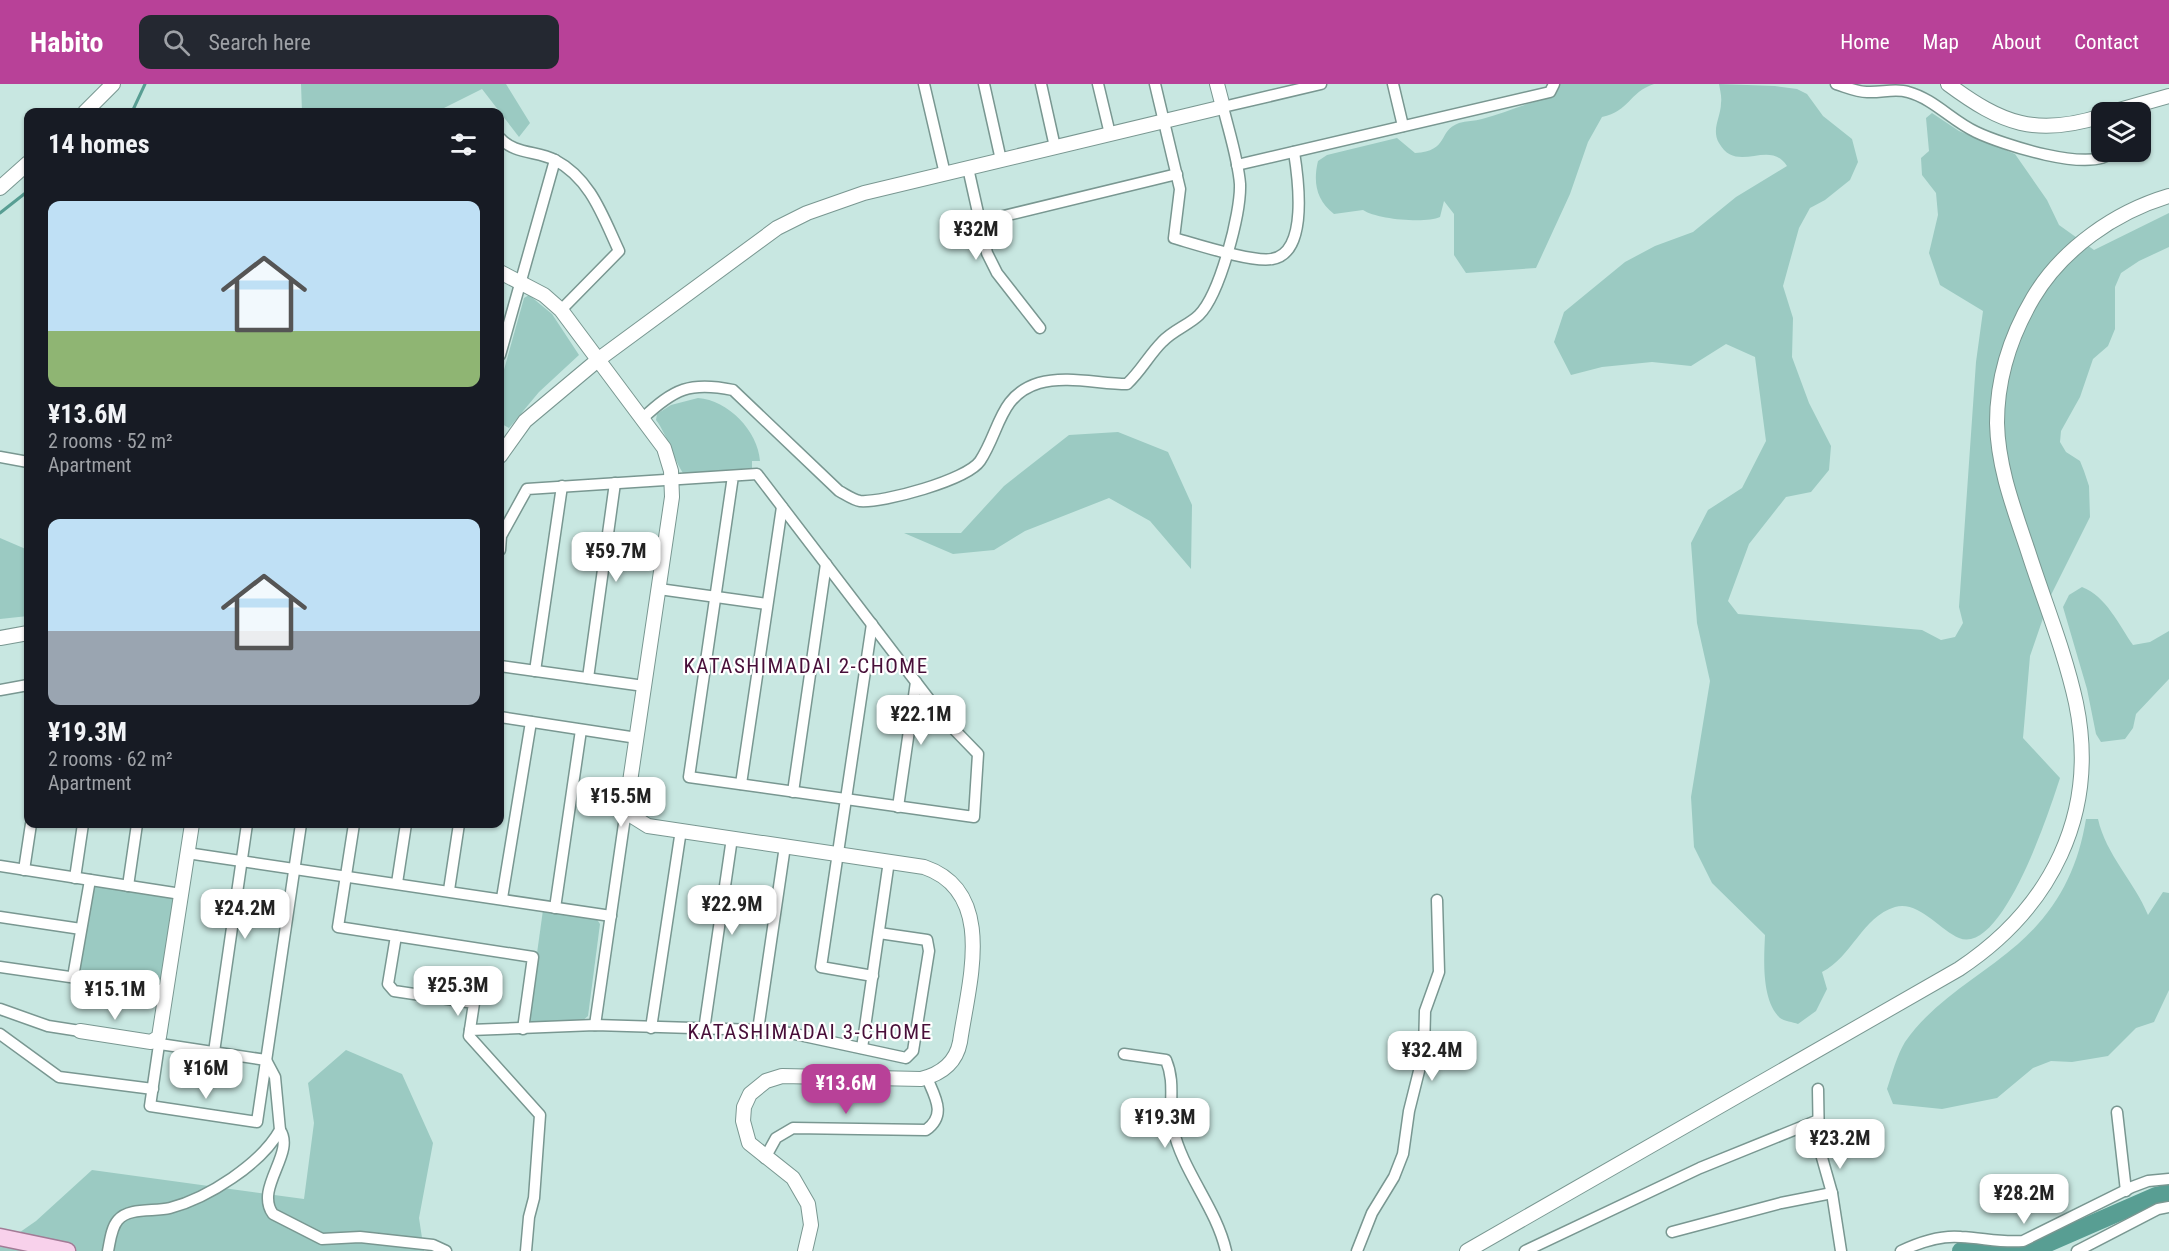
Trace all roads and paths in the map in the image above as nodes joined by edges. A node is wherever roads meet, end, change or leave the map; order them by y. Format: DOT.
graph roads {
  1 [pos="113,84"];
  2 [pos="925,84"];
  3 [pos="984,84"];
  4 [pos="1041,84"];
  5 [pos="1098,84"];
  6 [pos="1155,84"];
  7 [pos="1217,84"];
  8 [pos="1321,84"];
  9 [pos="1393,84"];
  10 [pos="1554,84"];
  11 [pos="1836,84"];
  12 [pos="1948,84"];
  13 [pos="1280,89"];
  14 [pos="2169,96"];
  15 [pos="2148,102"];
  16 [pos="1223,107"];
  17 [pos="89,108"];
  18 [pos="2091,119"];
  19 [pos="1164,121"];
  20 [pos="1403,126"];
  21 [pos="1110,134"];
  22 [pos="504,145"];
  23 [pos="1055,147"];
  24 [pos="1294,152"];
  25 [pos="555,160"];
  26 [pos="1001,160"];
  27 [pos="2091,161"];
  28 [pos="1237,165"];
  29 [pos="24,167"];
  30 [pos="968,168"];
  31 [pos="945,174"];
  32 [pos="1177,174"];
  33 [pos="0,188"];
  34 [pos="2169,196"];
  35 [pos="2169,204"];
  36 [pos="979,222"];
  37 [pos="2104,227"];
  38 [pos="1228,252"];
  39 [pos="504,274"];
  40 [pos="521,281"];
  41 [pos="561,310"];
  42 [pos="1040,328"];
  43 [pos="504,341"];
  44 [pos="599,359"];
  45 [pos="643,418"];
  46 [pos="504,450"];
  47 [pos="0,457"];
  48 [pos="24,461"];
  49 [pos="733,476"];
  50 [pos="672,480"];
  51 [pos="615,483"];
  52 [pos="562,486"];
  53 [pos="782,507"];
  54 [pos="504,531"];
  55 [pos="826,564"];
  56 [pos="659,589"];
  57 [pos="716,597"];
  58 [pos="767,604"];
  59 [pos="872,624"];
  60 [pos="24,634"];
  61 [pos="0,638"];
  62 [pos="504,667"];
  63 [pos="535,671"];
  64 [pos="588,678"];
  65 [pos="916,682"];
  66 [pos="24,686"];
  67 [pos="644,686"];
  68 [pos="0,690"];
  69 [pos="504,718"];
  70 [pos="531,722"];
  71 [pos="581,730"];
  72 [pos="637,738"];
  73 [pos="741,784"];
  74 [pos="793,792"];
  75 [pos="846,799"];
  76 [pos="627,802"];
  77 [pos="898,807"];
  78 [pos="29,828"];
  79 [pos="82,828"];
  80 [pos="136,828"];
  81 [pos="191,828"];
  82 [pos="246,828"];
  83 [pos="300,828"];
  84 [pos="353,828"];
  85 [pos="405,828"];
  86 [pos="458,828"];
  87 [pos="681,830"];
  88 [pos="732,838"];
  89 [pos="785,846"];
  90 [pos="188,853"];
  91 [pos="838,854"];
  92 [pos="242,861"];
  93 [pos="889,861"];
  94 [pos="0,867"];
  95 [pos="294,868"];
  96 [pos="24,870"];
  97 [pos="346,876"];
  98 [pos="75,878"];
  99 [pos="90,880"];
  100 [pos="397,883"];
  101 [pos="128,886"];
  102 [pos="449,890"];
  103 [pos="182,894"];
  104 [pos="502,898"];
  105 [pos="1437,900"];
  106 [pos="555,908"];
  107 [pos="611,916"];
  108 [pos="0,917"];
  109 [pos="81,929"];
  110 [pos="879,933"];
  111 [pos="396,936"];
  112 [pos="0,967"];
  113 [pos="873,976"];
  114 [pos="73,978"];
  115 [pos="167,991"];
  116 [pos="0,1009"];
  117 [pos="595,1025"];
  118 [pos="162,1028"];
  119 [pos="651,1028"];
  120 [pos="523,1029"];
  121 [pos="470,1030"];
  122 [pos="704,1030"];
  123 [pos="758,1030"];
  124 [pos="80,1031"];
  125 [pos="0,1034"];
  126 [pos="160,1044"];
  127 [pos="862,1048"];
  128 [pos="214,1052"];
  129 [pos="1124,1054"];
  130 [pos="266,1060"];
  131 [pos="927,1078"];
  132 [pos="153,1089"];
  133 [pos="1818,1089"];
  134 [pos="2117,1112"];
  135 [pos="1816,1121"];
  136 [pos="280,1130"];
  137 [pos="765,1158"];
  138 [pos="2169,1179"];
  139 [pos="2126,1191"];
  140 [pos="1832,1193"];
  141 [pos="2169,1207"];
  142 [pos="1672,1232"];
  143 [pos="0,1239"];
  144 [pos="37,1251"];
  145 [pos="67,1251"];
  146 [pos="108,1251"];
  147 [pos="446,1251"];
  148 [pos="526,1251"];
  149 [pos="806,1251"];
  150 [pos="1226,1251"];
  151 [pos="1357,1251"];
  152 [pos="1467,1251"];
  153 [pos="1525,1251"];
  154 [pos="1840,1251"];
  155 [pos="1902,1251"];
  156 [pos="2077,1251"];
  1 -- 17 [label="street"];
  2 -- 31 [label="street"];
  3 -- 26 [label="street"];
  4 -- 23 [label="street"];
  5 -- 21 [label="street"];
  6 -- 19 [label="street"];
  7 -- 16 [label="street"];
  8 -- 13 [label="street"];
  9 -- 20 [label="street"];
  10 -- 20 [label="street"];
  11 -- 27 [label="street"];
  12 -- 18 [label="street"];
  13 -- 16 [label="street"];
  14 -- 15 [label="street"];
  16 -- 19 [label="street"];
  16 -- 28 [label="street"];
  19 -- 21 [label="street"];
  19 -- 32 [label="street"];
  20 -- 24 [label="street"];
  21 -- 23 [label="street"];
  22 -- 25 [label="street"];
  23 -- 26 [label="street"];
  24 -- 28 [label="street"];
  24 -- 38 [label="street"];
  25 -- 40 [label="street"];
  25 -- 41 [label="street"];
  26 -- 30 [label="street"];
  28 -- 38 [label="street"];
  29 -- 33 [label="street"];
  30 -- 31 [label="street"];
  30 -- 36 [label="street"];
  31 -- 44 [label="street"];
  32 -- 36 [label="street"];
  32 -- 38 [label="street"];
  34 -- 37 [label="street"];
  35 -- 37 [label="street"];
  36 -- 42 [label="street"];
  37 -- 152 [label="street"];
  38 -- 45 [label="street"];
  39 -- 40 [label="street"];
  40 -- 41 [label="street"];
  40 -- 43 [label="street"];
  41 -- 44 [label="street"];
  44 -- 45 [label="street"];
  44 -- 46 [label="street"];
  45 -- 50 [label="street"];
  47 -- 48 [label="street"];
  49 -- 50 [label="street"];
  49 -- 53 [label="street"];
  49 -- 57 [label="street"];
  50 -- 51 [label="street"];
  50 -- 56 [label="street"];
  51 -- 52 [label="street"];
  51 -- 64 [label="street"];
  52 -- 54 [label="street"];
  52 -- 63 [label="street"];
  53 -- 55 [label="street"];
  53 -- 58 [label="street"];
  55 -- 59 [label="street"];
  55 -- 74 [label="street"];
  56 -- 57 [label="street"];
  56 -- 67 [label="street"];
  57 -- 58 [label="street"];
  57 -- 73 [label="street"];
  58 -- 73 [label="street"];
  59 -- 65 [label="street"];
  59 -- 75 [label="street"];
  60 -- 61 [label="street"];
  62 -- 63 [label="street"];
  63 -- 64 [label="street"];
  64 -- 67 [label="street"];
  65 -- 77 [label="street"];
  65 -- 77 [label="street"];
  66 -- 68 [label="street"];
  67 -- 72 [label="street"];
  69 -- 70 [label="street"];
  70 -- 71 [label="street"];
  70 -- 104 [label="street"];
  71 -- 72 [label="street"];
  71 -- 106 [label="street"];
  72 -- 76 [label="street"];
  73 -- 74 [label="street"];
  74 -- 75 [label="street"];
  75 -- 77 [label="street"];
  75 -- 91 [label="street"];
  76 -- 87 [label="street"];
  76 -- 107 [label="street"];
  78 -- 96 [label="street"];
  79 -- 98 [label="street"];
  80 -- 101 [label="street"];
  81 -- 90 [label="street"];
  82 -- 92 [label="street"];
  83 -- 95 [label="street"];
  84 -- 97 [label="street"];
  85 -- 100 [label="street"];
  86 -- 102 [label="street"];
  87 -- 88 [label="street"];
  87 -- 119 [label="street"];
  88 -- 89 [label="street"];
  88 -- 122 [label="street"];
  89 -- 91 [label="street"];
  89 -- 123 [label="street"];
  90 -- 92 [label="street"];
  90 -- 103 [label="street"];
  91 -- 93 [label="street"];
  91 -- 113 [label="street"];
  92 -- 95 [label="street"];
  92 -- 128 [label="street"];
  93 -- 110 [label="street"];
  93 -- 131 [label="street"];
  94 -- 96 [label="street"];
  95 -- 97 [label="street"];
  95 -- 130 [label="street"];
  96 -- 98 [label="street"];
  97 -- 100 [label="street"];
  97 -- 111 [label="street"];
  98 -- 99 [label="street"];
  99 -- 101 [label="street"];
  99 -- 109 [label="street"];
  100 -- 102 [label="street"];
  101 -- 103 [label="street"];
  102 -- 104 [label="street"];
  103 -- 115 [label="street"];
  104 -- 106 [label="street"];
  105 -- 151 [label="street"];
  106 -- 107 [label="street"];
  107 -- 117 [label="street"];
  108 -- 109 [label="street"];
  109 -- 114 [label="street"];
  110 -- 113 [label="street"];
  110 -- 127 [label="street"];
  111 -- 120 [label="street"];
  111 -- 121 [label="street"];
  112 -- 114 [label="street"];
  113 -- 127 [label="street"];
  114 -- 115 [label="street"];
  115 -- 118 [label="street"];
  116 -- 124 [label="street"];
  117 -- 119 [label="street"];
  117 -- 120 [label="street"];
  118 -- 124 [label="street"];
  118 -- 126 [label="street"];
  119 -- 122 [label="street"];
  120 -- 121 [label="street"];
  121 -- 148 [label="street"];
  122 -- 123 [label="street"];
  123 -- 127 [label="street"];
  125 -- 132 [label="street"];
  126 -- 128 [label="street"];
  126 -- 132 [label="street"];
  128 -- 130 [label="street"];
  129 -- 150 [label="street"];
  130 -- 132 [label="street"];
  130 -- 136 [label="street"];
  131 -- 137 [label="street"];
  131 -- 137 [label="street"];
  133 -- 135 [label="street"];
  134 -- 139 [label="street"];
  135 -- 140 [label="street"];
  135 -- 153 [label="street"];
  136 -- 146 [label="street"];
  136 -- 147 [label="street"];
  137 -- 149 [label="street"];
  138 -- 139 [label="street"];
  139 -- 155 [label="street"];
  140 -- 142 [label="street"];
  140 -- 154 [label="street"];
  141 -- 156 [label="street"];
  143 -- 144 [label="main road"];
  143 -- 145 [label="main road"];
}
